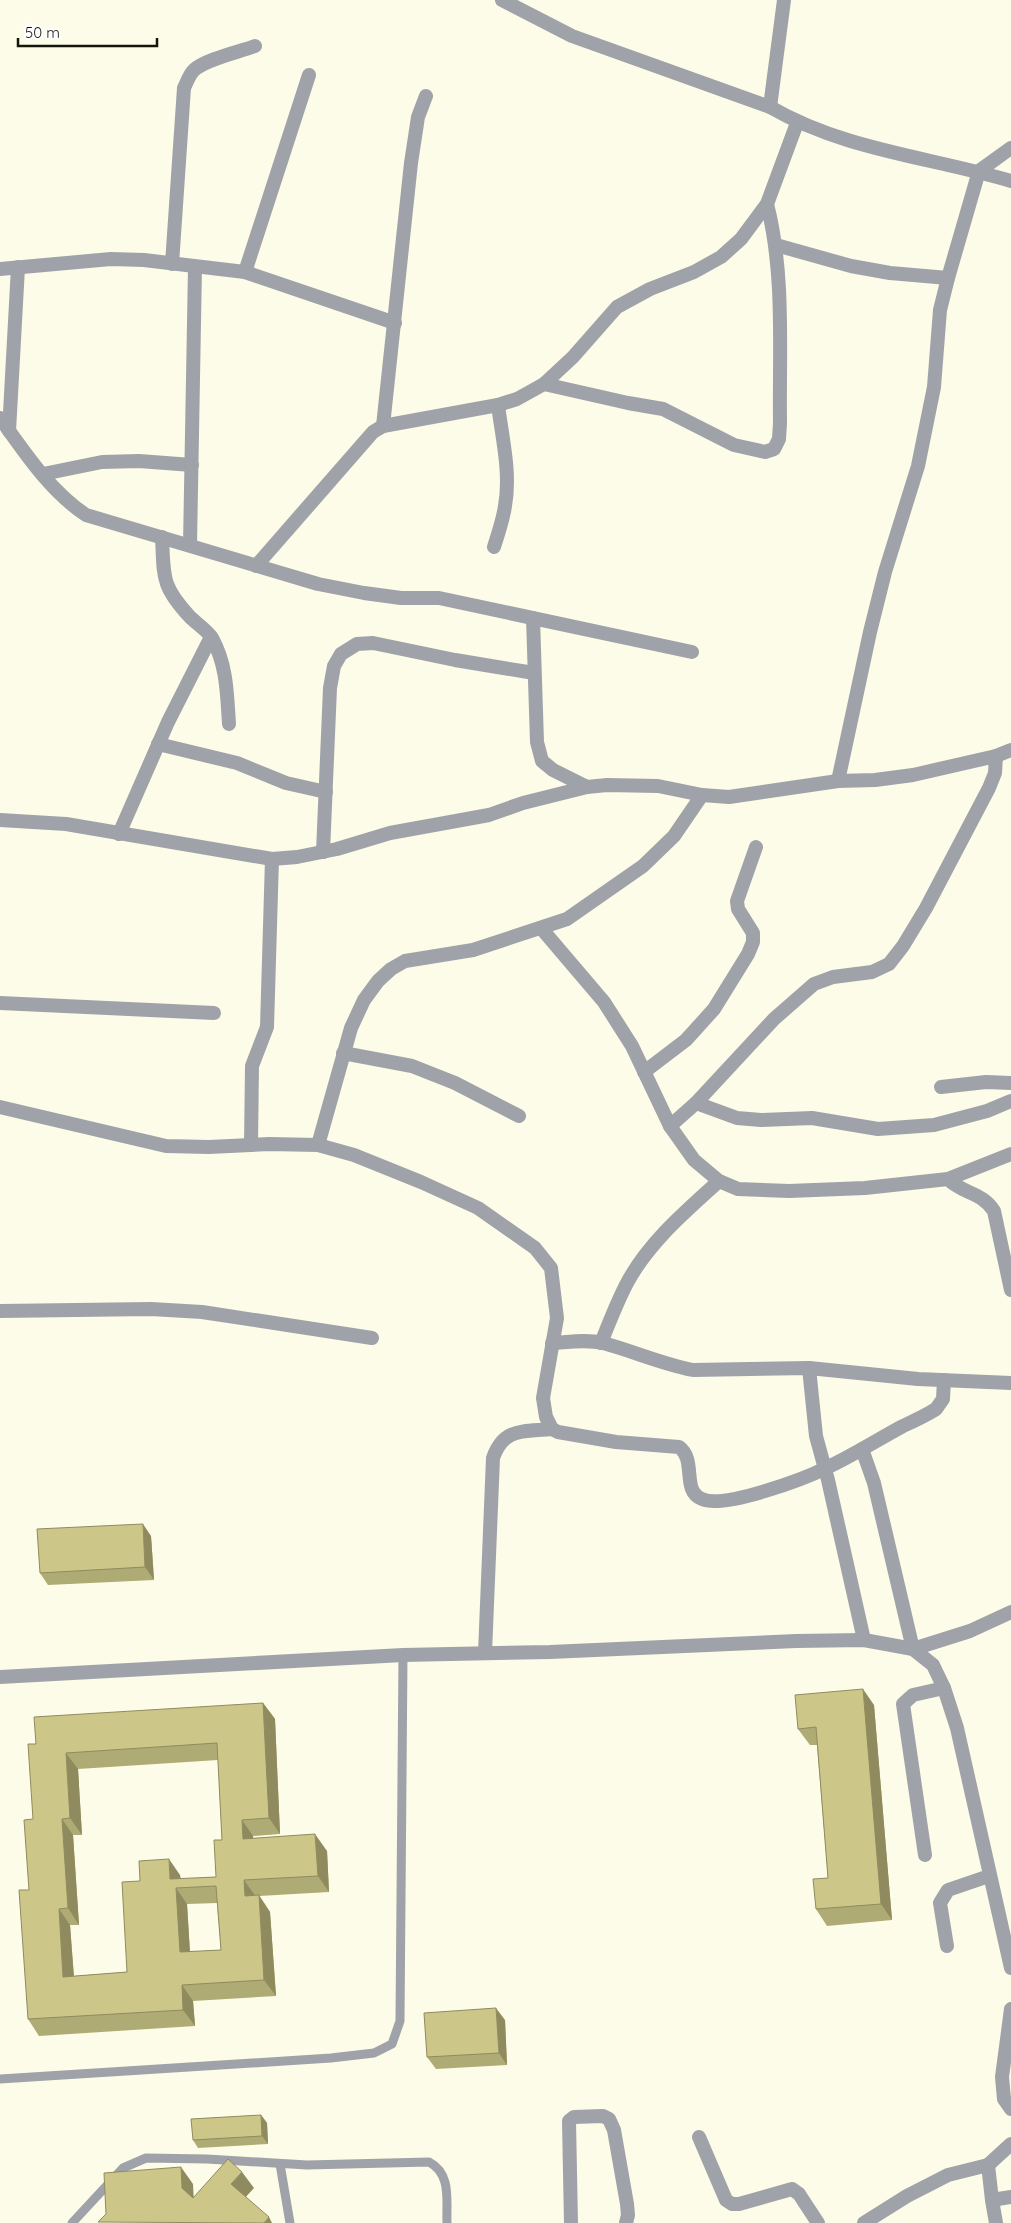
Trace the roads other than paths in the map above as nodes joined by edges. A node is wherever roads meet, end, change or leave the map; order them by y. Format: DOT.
graph roads {
  1 [pos="502,0"];
  2 [pos="784,0"];
  3 [pos="255,46"];
  4 [pos="309,75"];
  5 [pos="426,96"];
  6 [pos="770,107"];
  7 [pos="797,123"];
  8 [pos="1011,148"];
  9 [pos="979,171"];
  10 [pos="1011,181"];
  11 [pos="768,204"];
  12 [pos="776,245"];
  13 [pos="172,264"];
  14 [pos="196,266"];
  15 [pos="18,268"];
  16 [pos="0,270"];
  17 [pos="245,272"];
  18 [pos="948,278"];
  19 [pos="394,323"];
  20 [pos="544,384"];
  21 [pos="498,405"];
  22 [pos="0,418"];
  23 [pos="383,426"];
  24 [pos="9,431"];
  25 [pos="192,465"];
  26 [pos="43,474"];
  27 [pos="162,537"];
  28 [pos="190,545"];
  29 [pos="494,547"];
  30 [pos="256,566"];
  31 [pos="533,618"];
  32 [pos="211,636"];
  33 [pos="692,652"];
  34 [pos="534,673"];
  35 [pos="229,724"];
  36 [pos="158,744"];
  37 [pos="1011,750"];
  38 [pos="996,756"];
  39 [pos="838,781"];
  40 [pos="587,787"];
  41 [pos="326,792"];
  42 [pos="702,795"];
  43 [pos="0,820"];
  44 [pos="119,834"];
  45 [pos="756,847"];
  46 [pos="323,852"];
  47 [pos="272,859"];
  48 [pos="541,928"];
  49 [pos="0,1002"];
  50 [pos="214,1012"];
  51 [pos="343,1053"];
  52 [pos="644,1072"];
  53 [pos="1011,1083"];
  54 [pos="941,1087"];
  55 [pos="1011,1101"];
  56 [pos="696,1103"];
  57 [pos="0,1107"];
  58 [pos="519,1116"];
  59 [pos="670,1126"];
  60 [pos="318,1144"];
  61 [pos="251,1145"];
  62 [pos="1011,1154"];
  63 [pos="948,1179"];
  64 [pos="719,1181"];
  65 [pos="1009,1270"];
  66 [pos="1011,1290"];
  67 [pos="0,1311"];
  68 [pos="372,1338"];
  69 [pos="602,1343"];
  70 [pos="552,1344"];
  71 [pos="809,1368"];
  72 [pos="944,1380"];
  73 [pos="1011,1383"];
  74 [pos="552,1428"];
  75 [pos="862,1449"];
  76 [pos="825,1469"];
  77 [pos="1011,1612"];
  78 [pos="864,1640"];
  79 [pos="913,1649"];
  80 [pos="485,1653"];
  81 [pos="403,1655"];
  82 [pos="0,1677"];
  83 [pos="944,1688"];
  84 [pos="925,1855"];
  85 [pos="989,1876"];
  86 [pos="946,1946"];
  87 [pos="1011,1968"];
  88 [pos="1011,2009"];
  89 [pos="0,2079"];
  90 [pos="1011,2109"];
  91 [pos="698,2137"];
  92 [pos="1011,2144"];
  93 [pos="280,2164"];
  94 [pos="988,2166"];
  95 [pos="1011,2197"];
  96 [pos="992,2200"];
  97 [pos="72,2223"];
  98 [pos="290,2223"];
  99 [pos="447,2223"];
  100 [pos="571,2223"];
  101 [pos="626,2223"];
  102 [pos="818,2223"];
  103 [pos="864,2223"];
  104 [pos="996,2223"];
  1 -- 6 [label="street"];
  2 -- 6 [label="street"];
  3 -- 13 [label="street"];
  4 -- 17 [label="street"];
  5 -- 19 [label="street"];
  6 -- 7 [label="street"];
  7 -- 9 [label="street"];
  7 -- 11 [label="street"];
  8 -- 9 [label="street"];
  9 -- 10 [label="street"];
  9 -- 18 [label="street"];
  11 -- 12 [label="street"];
  11 -- 20 [label="street"];
  12 -- 18 [label="street"];
  12 -- 20 [label="street"];
  13 -- 14 [label="street"];
  13 -- 15 [label="street"];
  14 -- 17 [label="street"];
  14 -- 25 [label="street"];
  15 -- 16 [label="street"];
  15 -- 24 [label="street"];
  17 -- 19 [label="street"];
  18 -- 39 [label="street"];
  19 -- 23 [label="street"];
  20 -- 21 [label="street"];
  21 -- 23 [label="street"];
  21 -- 29 [label="street"];
  22 -- 24 [label="street"];
  23 -- 30 [label="street"];
  24 -- 26 [label="street"];
  25 -- 26 [label="street"];
  25 -- 28 [label="street"];
  26 -- 27 [label="street"];
  27 -- 28 [label="street"];
  27 -- 32 [label="street"];
  28 -- 30 [label="street"];
  30 -- 31 [label="street"];
  31 -- 33 [label="street"];
  31 -- 34 [label="street"];
  32 -- 35 [label="street"];
  32 -- 36 [label="street"];
  34 -- 40 [label="street"];
  34 -- 41 [label="street"];
  36 -- 41 [label="street"];
  36 -- 44 [label="street"];
  37 -- 38 [label="street"];
  38 -- 39 [label="street"];
  38 -- 56 [label="street"];
  39 -- 42 [label="street"];
  40 -- 42 [label="street"];
  40 -- 46 [label="street"];
  41 -- 46 [label="street"];
  42 -- 48 [label="street"];
  43 -- 44 [label="street"];
  44 -- 47 [label="street"];
  45 -- 52 [label="street"];
  46 -- 47 [label="street"];
  47 -- 61 [label="street"];
  48 -- 51 [label="street"];
  48 -- 52 [label="street"];
  49 -- 50 [label="street"];
  51 -- 58 [label="street"];
  51 -- 60 [label="street"];
  52 -- 59 [label="street"];
  53 -- 54 [label="street"];
  55 -- 56 [label="street"];
  56 -- 59 [label="street"];
  57 -- 61 [label="street"];
  59 -- 64 [label="street"];
  60 -- 61 [label="street"];
  60 -- 70 [label="street"];
  62 -- 63 [label="street"];
  63 -- 64 [label="street"];
  63 -- 65 [label="street"];
  64 -- 69 [label="street"];
  65 -- 66 [label="street"];
  67 -- 68 [label="street"];
  69 -- 70 [label="street"];
  69 -- 71 [label="street"];
  70 -- 74 [label="street"];
  71 -- 72 [label="street"];
  71 -- 76 [label="street"];
  72 -- 73 [label="street"];
  72 -- 75 [label="street"];
  74 -- 76 [label="street"];
  74 -- 80 [label="street"];
  75 -- 76 [label="street"];
  75 -- 79 [label="street"];
  76 -- 78 [label="street"];
  77 -- 79 [label="street"];
  78 -- 79 [label="street"];
  78 -- 80 [label="street"];
  79 -- 83 [label="street"];
  80 -- 81 [label="street"];
  81 -- 82 [label="street"];
  81 -- 89 [label="lane"];
  83 -- 84 [label="street"];
  83 -- 85 [label="street"];
  85 -- 86 [label="street"];
  85 -- 87 [label="street"];
  88 -- 90 [label="street"];
  91 -- 102 [label="street"];
  92 -- 94 [label="street"];
  93 -- 97 [label="lane"];
  93 -- 98 [label="lane"];
  93 -- 99 [label="lane"];
  94 -- 96 [label="street"];
  94 -- 103 [label="street"];
  95 -- 96 [label="street"];
  96 -- 104 [label="street"];
  100 -- 101 [label="street"];
}
